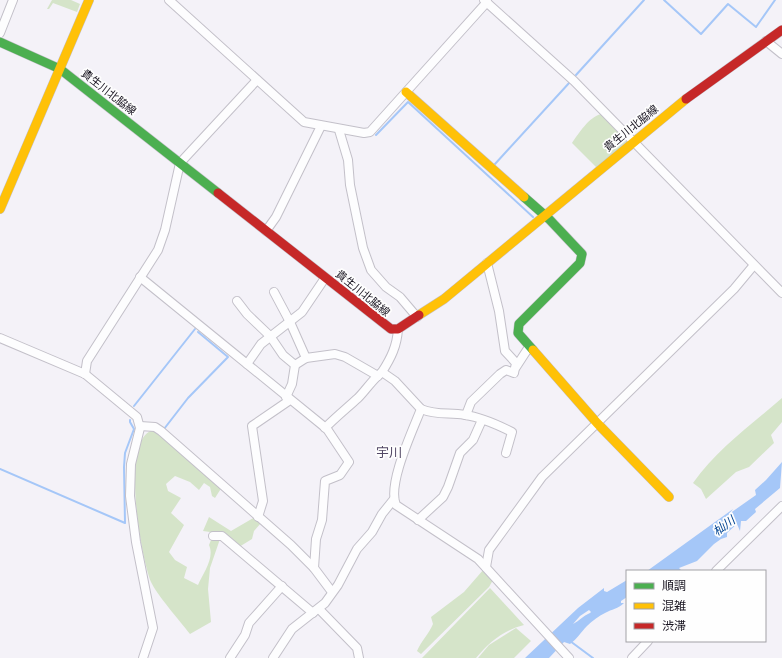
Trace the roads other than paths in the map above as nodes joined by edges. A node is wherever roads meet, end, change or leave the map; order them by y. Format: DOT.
graph roads {
  1 [pos="13,0"];
  2 [pos="89,0"];
  3 [pos="169,0"];
  4 [pos="486,1"];
  5 [pos="782,30"];
  6 [pos="0,33"];
  7 [pos="766,41"];
  8 [pos="0,42"];
  9 [pos="782,54"];
  10 [pos="60,69"];
  11 [pos="257,80"];
  12 [pos="406,92"];
  13 [pos="321,126"];
  14 [pos="338,130"];
  15 [pos="633,142"];
  16 [pos="180,163"];
  17 [pos="0,209"];
  18 [pos="545,216"];
  19 [pos="266,230"];
  20 [pos="487,263"];
  21 [pos="754,265"];
  22 [pos="140,277"];
  23 [pos="325,278"];
  24 [pos="274,292"];
  25 [pos="782,293"];
  26 [pos="236,301"];
  27 [pos="417,316"];
  28 [pos="290,322"];
  29 [pos="398,329"];
  30 [pos="270,336"];
  31 [pos="0,338"];
  32 [pos="528,347"];
  33 [pos="306,358"];
  34 [pos="247,364"];
  35 [pos="295,365"];
  36 [pos="516,367"];
  37 [pos="85,374"];
  38 [pos="380,374"];
  39 [pos="288,398"];
  40 [pos="421,409"];
  41 [pos="466,415"];
  42 [pos="482,420"];
  43 [pos="597,423"];
  44 [pos="140,426"];
  45 [pos="326,428"];
  46 [pos="506,453"];
  47 [pos="669,497"];
  48 [pos="394,499"];
  49 [pos="782,506"];
  50 [pos="258,517"];
  51 [pos="418,520"];
  52 [pos="213,536"];
  53 [pos="486,567"];
  54 [pos="314,568"];
  55 [pos="717,570"];
  56 [pos="282,586"];
  57 [pos="332,592"];
  58 [pos="316,611"];
  59 [pos="647,642"];
  60 [pos="143,658"];
  61 [pos="230,658"];
  62 [pos="273,658"];
  63 [pos="359,658"];
  64 [pos="569,658"];
  65 [pos="632,658"];
  1 -- 6 [label="street"];
  2 -- 10 [label="main road"];
  3 -- 11 [label="street"];
  4 -- 12 [label="street"];
  4 -- 15 [label="street"];
  5 -- 7 [label="main road, 貴生川北脇線"];
  7 -- 9 [label="street"];
  7 -- 15 [label="main road, 貴生川北脇線"];
  8 -- 10 [label="main road, 貴生川北脇線"];
  10 -- 16 [label="main road, 貴生川北脇線"];
  10 -- 17 [label="main road"];
  11 -- 13 [label="street"];
  11 -- 16 [label="street"];
  12 -- 14 [label="street"];
  12 -- 18 [label="main road"];
  13 -- 14 [label="street"];
  13 -- 19 [label="street"];
  14 -- 27 [label="street"];
  15 -- 18 [label="main road, 貴生川北脇線"];
  15 -- 21 [label="street"];
  16 -- 19 [label="main road, 貴生川北脇線"];
  16 -- 22 [label="street"];
  18 -- 20 [label="main road, 貴生川北脇線"];
  18 -- 32 [label="main road"];
  19 -- 23 [label="main road, 貴生川北脇線"];
  20 -- 27 [label="main road, 貴生川北脇線"];
  20 -- 36 [label="street"];
  21 -- 25 [label="street"];
  21 -- 43 [label="street"];
  22 -- 34 [label="street"];
  22 -- 37 [label="street"];
  23 -- 28 [label="street"];
  23 -- 29 [label="main road, 貴生川北脇線"];
  24 -- 28 [label="street"];
  26 -- 30 [label="street"];
  27 -- 29 [label="main road, 貴生川北脇線"];
  28 -- 30 [label="street"];
  28 -- 33 [label="street"];
  29 -- 38 [label="street"];
  30 -- 34 [label="street"];
  30 -- 35 [label="street"];
  31 -- 37 [label="street"];
  32 -- 36 [label="street"];
  32 -- 43 [label="main road"];
  33 -- 35 [label="street"];
  33 -- 38 [label="street"];
  34 -- 39 [label="street"];
  35 -- 39 [label="street"];
  36 -- 41 [label="street"];
  37 -- 44 [label="street"];
  38 -- 40 [label="street"];
  38 -- 45 [label="street"];
  39 -- 45 [label="street"];
  39 -- 50 [label="street"];
  40 -- 41 [label="street"];
  40 -- 48 [label="street"];
  41 -- 42 [label="street"];
  42 -- 46 [label="street"];
  42 -- 51 [label="street"];
  43 -- 47 [label="main road"];
  43 -- 53 [label="street"];
  44 -- 50 [label="street"];
  44 -- 60 [label="street"];
  45 -- 54 [label="street"];
  48 -- 51 [label="street"];
  48 -- 57 [label="street"];
  49 -- 55 [label="street"];
  50 -- 54 [label="street"];
  51 -- 53 [label="street"];
  52 -- 56 [label="street"];
  53 -- 64 [label="street"];
  54 -- 57 [label="street"];
  56 -- 58 [label="street"];
  56 -- 61 [label="street"];
  57 -- 58 [label="street"];
  58 -- 62 [label="street"];
  58 -- 63 [label="street"];
  59 -- 65 [label="street"];
}
